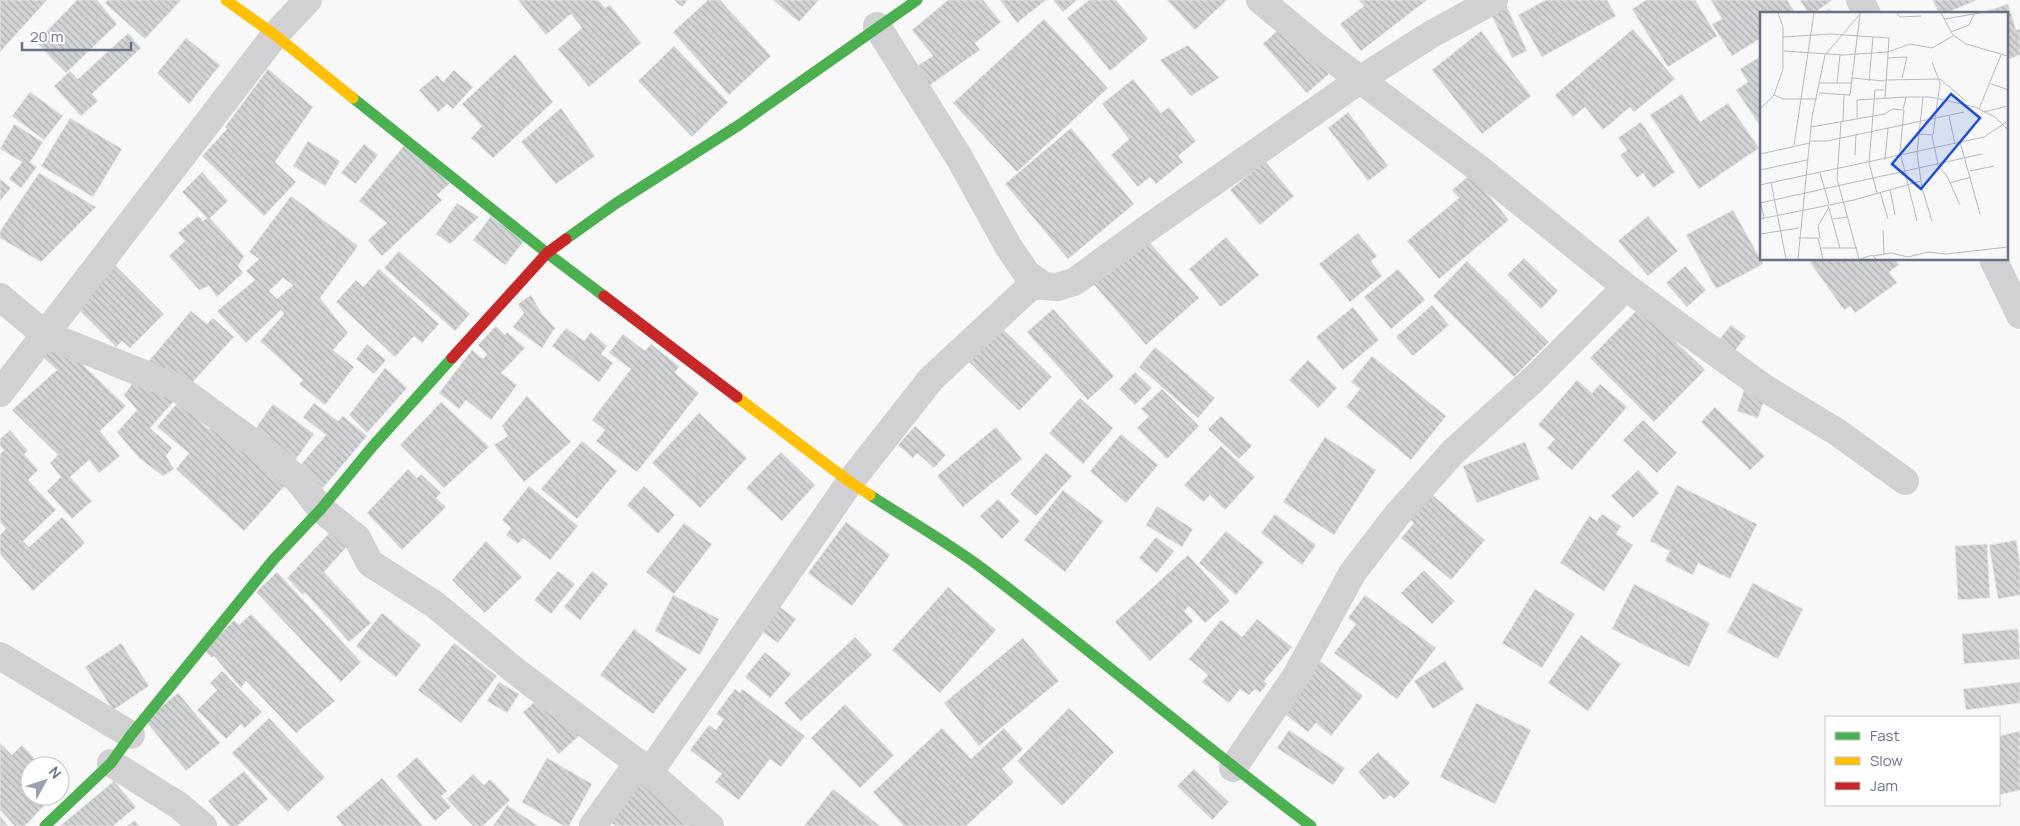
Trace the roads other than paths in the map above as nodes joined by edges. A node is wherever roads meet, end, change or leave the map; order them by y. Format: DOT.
graph roads {
  1 [pos="226,0"];
  2 [pos="308,0"];
  3 [pos="916,0"];
  4 [pos="1260,0"];
  5 [pos="1494,0"];
  6 [pos="1860,0"];
  7 [pos="1866,12"];
  8 [pos="877,26"];
  9 [pos="275,35"];
  10 [pos="1361,79"];
  11 [pos="547,252"];
  12 [pos="1993,260"];
  13 [pos="1044,286"];
  14 [pos="1626,287"];
  15 [pos="0,297"];
  16 [pos="2020,315"];
  17 [pos="44,334"];
  18 [pos="0,393"];
  19 [pos="1905,481"];
  20 [pos="850,482"];
  21 [pos="321,509"];
  22 [pos="0,656"];
  23 [pos="131,735"];
  24 [pos="111,763"];
  25 [pos="644,768"];
  26 [pos="1233,768"];
  27 [pos="45,826"];
  28 [pos="203,826"];
  29 [pos="593,826"];
  30 [pos="710,826"];
  31 [pos="1311,826"];
  1 -- 9 [label="street"];
  2 -- 9 [label="street"];
  3 -- 8 [label="street"];
  4 -- 10 [label="street"];
  5 -- 10 [label="street"];
  6 -- 7 [label="street"];
  8 -- 11 [label="street"];
  8 -- 13 [label="street"];
  9 -- 11 [label="street"];
  9 -- 17 [label="street"];
  10 -- 13 [label="street"];
  10 -- 14 [label="street"];
  11 -- 20 [label="street"];
  11 -- 21 [label="street"];
  12 -- 16 [label="street"];
  13 -- 20 [label="street"];
  14 -- 19 [label="street"];
  14 -- 26 [label="street"];
  15 -- 17 [label="street"];
  17 -- 18 [label="street"];
  17 -- 21 [label="street"];
  20 -- 25 [label="street"];
  20 -- 26 [label="street"];
  21 -- 23 [label="street"];
  21 -- 25 [label="street"];
  22 -- 23 [label="street"];
  23 -- 24 [label="street"];
  24 -- 27 [label="street"];
  24 -- 28 [label="street"];
  25 -- 29 [label="street"];
  25 -- 30 [label="street"];
  26 -- 31 [label="street"];
}
